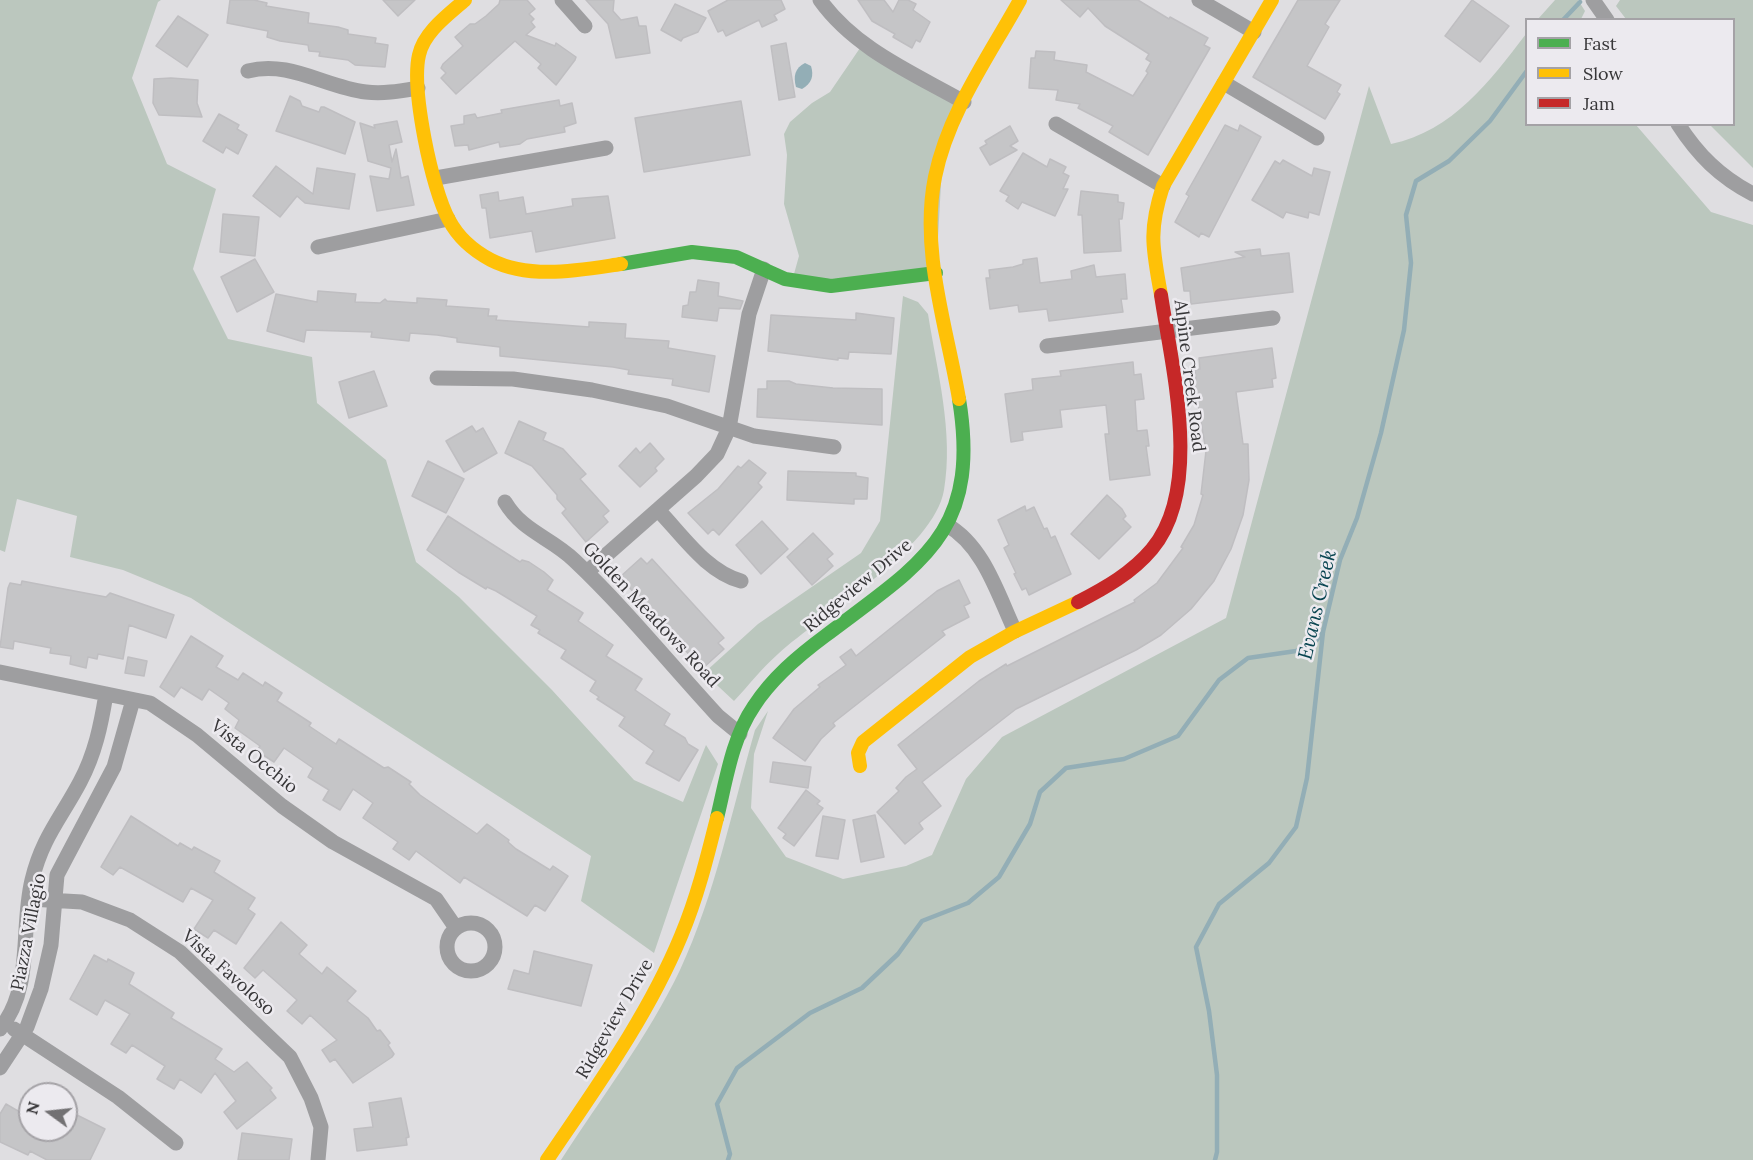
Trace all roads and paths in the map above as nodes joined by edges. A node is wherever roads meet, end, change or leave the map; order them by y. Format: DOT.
graph roads {
  1 [pos="465,0"];
  2 [pos="562,0"];
  3 [pos="820,0"];
  4 [pos="1020,0"];
  5 [pos="1199,0"];
  6 [pos="1272,0"];
  7 [pos="1593,0"];
  8 [pos="1606,18"];
  9 [pos="585,26"];
  10 [pos="1254,32"];
  11 [pos="248,71"];
  12 [pos="1224,83"];
  13 [pos="417,88"];
  14 [pos="964,102"];
  15 [pos="1056,124"];
  16 [pos="1679,126"];
  17 [pos="1317,138"];
  18 [pos="606,148"];
  19 [pos="436,178"];
  20 [pos="1163,186"];
  21 [pos="1753,194"];
  22 [pos="448,219"];
  23 [pos="318,247"];
  24 [pos="764,269"];
  25 [pos="936,273"];
  26 [pos="1273,318"];
  27 [pos="1167,332"];
  28 [pos="1047,346"];
  29 [pos="437,378"];
  30 [pos="729,428"];
  31 [pos="834,447"];
  32 [pos="505,502"];
  33 [pos="659,511"];
  34 [pos="947,525"];
  35 [pos="587,572"];
  36 [pos="741,581"];
  37 [pos="1015,632"];
  38 [pos="0,672"];
  39 [pos="106,694"];
  40 [pos="133,700"];
  41 [pos="740,734"];
  42 [pos="860,766"];
  43 [pos="30,899"];
  44 [pos="55,900"];
  45 [pos="456,928"];
  46 [pos="2,1026"];
  47 [pos="23,1035"];
  48 [pos="0,1068"];
  49 [pos="176,1143"];
  50 [pos="318,1160"];
  51 [pos="547,1160"];
  1 -- 13 [label="street"];
  2 -- 9 [label="street"];
  3 -- 14 [label="street"];
  4 -- 14 [label="street, Ridgeview Drive"];
  5 -- 10 [label="street"];
  6 -- 10 [label="street, Alpine Creek Road"];
  7 -- 8 [label="street"];
  10 -- 12 [label="street, Alpine Creek Road"];
  11 -- 13 [label="street"];
  12 -- 17 [label="street"];
  12 -- 20 [label="street, Alpine Creek Road"];
  13 -- 19 [label="street"];
  14 -- 25 [label="street, Ridgeview Drive"];
  15 -- 20 [label="street"];
  16 -- 21 [label="street"];
  18 -- 19 [label="street"];
  19 -- 22 [label="street"];
  20 -- 27 [label="street, Alpine Creek Road"];
  22 -- 23 [label="street"];
  22 -- 24 [label="street"];
  24 -- 25 [label="street"];
  24 -- 30 [label="street"];
  25 -- 34 [label="street, Ridgeview Drive"];
  26 -- 27 [label="street"];
  27 -- 28 [label="street"];
  27 -- 37 [label="street, Alpine Creek Road"];
  29 -- 30 [label="street"];
  30 -- 31 [label="street"];
  30 -- 33 [label="street"];
  32 -- 35 [label="street, Golden Meadows Road"];
  33 -- 35 [label="street"];
  33 -- 36 [label="street"];
  34 -- 37 [label="street"];
  34 -- 41 [label="street, Ridgeview Drive"];
  35 -- 41 [label="street, Golden Meadows Road"];
  37 -- 42 [label="street, Alpine Creek Road"];
  38 -- 39 [label="street, Vista Occhio"];
  39 -- 40 [label="street, Vista Occhio"];
  39 -- 43 [label="street, Piazza Villagio"];
  40 -- 44 [label="street, Piazza Villagio"];
  40 -- 45 [label="street, Vista Occhio"];
  41 -- 51 [label="street, Ridgeview Drive"];
  43 -- 44 [label="street, Vista Favoloso"];
  43 -- 46 [label="street, Piazza Villagio"];
  44 -- 47 [label="street, Piazza Villagio"];
  44 -- 50 [label="street, Vista Favoloso"];
  46 -- 47 [label="street"];
  47 -- 48 [label="street, Piazza Villagio"];
  47 -- 49 [label="street"];
}
